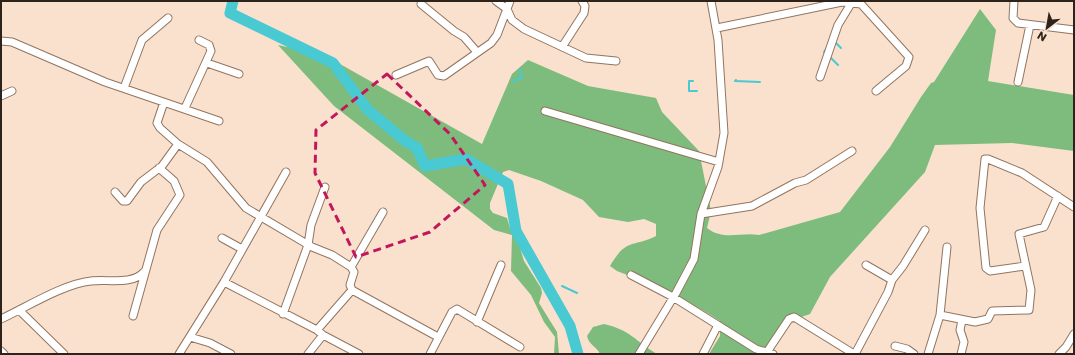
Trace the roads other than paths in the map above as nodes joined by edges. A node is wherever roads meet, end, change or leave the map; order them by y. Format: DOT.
graph roads {
  1 [pos="496,1"];
  2 [pos="510,1"];
  3 [pos="582,1"];
  4 [pos="711,1"];
  5 [pos="1014,1"];
  6 [pos="842,2"];
  7 [pos="852,2"];
  8 [pos="421,4"];
  9 [pos="507,9"];
  10 [pos="168,18"];
  11 [pos="1030,25"];
  12 [pos="717,28"];
  13 [pos="1074,30"];
  14 [pos="199,40"];
  15 [pos="1,41"];
  16 [pos="562,47"];
  17 [pos="477,52"];
  18 [pos="616,61"];
  19 [pos="207,63"];
  20 [pos="239,74"];
  21 [pos="396,76"];
  22 [pos="820,77"];
  23 [pos="1018,82"];
  24 [pos="124,88"];
  25 [pos="12,91"];
  26 [pos="876,91"];
  27 [pos="1,96"];
  28 [pos="164,102"];
  29 [pos="185,108"];
  30 [pos="544,111"];
  31 [pos="219,121"];
  32 [pos="178,144"];
  33 [pos="852,151"];
  34 [pos="719,162"];
  35 [pos="159,168"];
  36 [pos="286,172"];
  37 [pos="325,187"];
  38 [pos="115,192"];
  39 [pos="1058,196"];
  40 [pos="1074,207"];
  41 [pos="383,212"];
  42 [pos="701,214"];
  43 [pos="260,216"];
  44 [pos="925,230"];
  45 [pos="222,238"];
  46 [pos="308,245"];
  47 [pos="947,247"];
  48 [pos="242,249"];
  49 [pos="501,265"];
  50 [pos="866,265"];
  51 [pos="1025,266"];
  52 [pos="351,267"];
  53 [pos="144,272"];
  54 [pos="631,275"];
  55 [pos="892,280"];
  56 [pos="224,282"];
  57 [pos="354,290"];
  58 [pos="673,297"];
  59 [pos="19,310"];
  60 [pos="283,314"];
  61 [pos="940,315"];
  62 [pos="133,316"];
  63 [pos="1,319"];
  64 [pos="962,320"];
  65 [pos="477,322"];
  66 [pos="718,325"];
  67 [pos="317,330"];
  68 [pos="1074,334"];
  69 [pos="323,335"];
  70 [pos="190,337"];
  71 [pos="438,337"];
  72 [pos="895,346"];
  73 [pos="1074,346"];
  74 [pos="520,347"];
  75 [pos="1066,347"];
  76 [pos="1,351"];
  77 [pos="770,353"];
  78 [pos="4,354"];
  79 [pos="64,354"];
  80 [pos="179,354"];
  81 [pos="231,354"];
  82 [pos="308,354"];
  83 [pos="359,354"];
  84 [pos="430,354"];
  85 [pos="639,354"];
  86 [pos="703,354"];
  87 [pos="855,354"];
  88 [pos="914,354"];
  89 [pos="928,354"];
  90 [pos="961,354"];
  91 [pos="1059,354"];
  1 -- 9 [label="street"];
  2 -- 9 [label="street"];
  3 -- 16 [label="street"];
  4 -- 12 [label="street"];
  5 -- 11 [label="street"];
  6 -- 7 [label="street"];
  6 -- 12 [label="street"];
  7 -- 22 [label="street"];
  7 -- 26 [label="street"];
  8 -- 17 [label="street"];
  9 -- 16 [label="street"];
  9 -- 17 [label="street"];
  10 -- 24 [label="street"];
  11 -- 13 [label="street"];
  11 -- 23 [label="street"];
  12 -- 34 [label="street"];
  14 -- 19 [label="street"];
  15 -- 24 [label="street"];
  16 -- 18 [label="street"];
  17 -- 21 [label="street"];
  19 -- 20 [label="street"];
  19 -- 29 [label="street"];
  24 -- 28 [label="street"];
  25 -- 27 [label="street"];
  28 -- 29 [label="street"];
  28 -- 32 [label="street"];
  29 -- 31 [label="street"];
  30 -- 34 [label="street"];
  32 -- 35 [label="street"];
  32 -- 43 [label="street"];
  33 -- 42 [label="street"];
  34 -- 42 [label="street"];
  35 -- 38 [label="street"];
  35 -- 53 [label="street"];
  36 -- 43 [label="street"];
  37 -- 46 [label="street"];
  39 -- 40 [label="street"];
  39 -- 51 [label="street"];
  39 -- 51 [label="street"];
  41 -- 52 [label="street"];
  42 -- 58 [label="street"];
  43 -- 46 [label="street"];
  43 -- 48 [label="street"];
  44 -- 55 [label="street"];
  45 -- 48 [label="street"];
  46 -- 52 [label="street"];
  46 -- 60 [label="street"];
  47 -- 61 [label="street"];
  48 -- 56 [label="street"];
  49 -- 65 [label="street"];
  50 -- 55 [label="street"];
  51 -- 64 [label="street"];
  52 -- 57 [label="street"];
  53 -- 59 [label="street"];
  53 -- 62 [label="street"];
  54 -- 58 [label="street"];
  55 -- 87 [label="street"];
  56 -- 60 [label="street"];
  56 -- 70 [label="street"];
  57 -- 67 [label="street"];
  57 -- 71 [label="street"];
  58 -- 66 [label="street"];
  58 -- 85 [label="street"];
  59 -- 63 [label="street"];
  59 -- 79 [label="street"];
  60 -- 67 [label="street"];
  61 -- 64 [label="street"];
  61 -- 89 [label="street"];
  64 -- 90 [label="street"];
  65 -- 71 [label="street"];
  65 -- 74 [label="street"];
  66 -- 77 [label="street"];
  66 -- 86 [label="street"];
  67 -- 69 [label="street"];
  68 -- 75 [label="street"];
  69 -- 82 [label="street"];
  69 -- 83 [label="street"];
  70 -- 80 [label="street"];
  70 -- 81 [label="street"];
  71 -- 84 [label="street"];
  72 -- 88 [label="street"];
  73 -- 75 [label="street"];
  75 -- 91 [label="street"];
  76 -- 78 [label="street"];
  77 -- 87 [label="street"];
}
